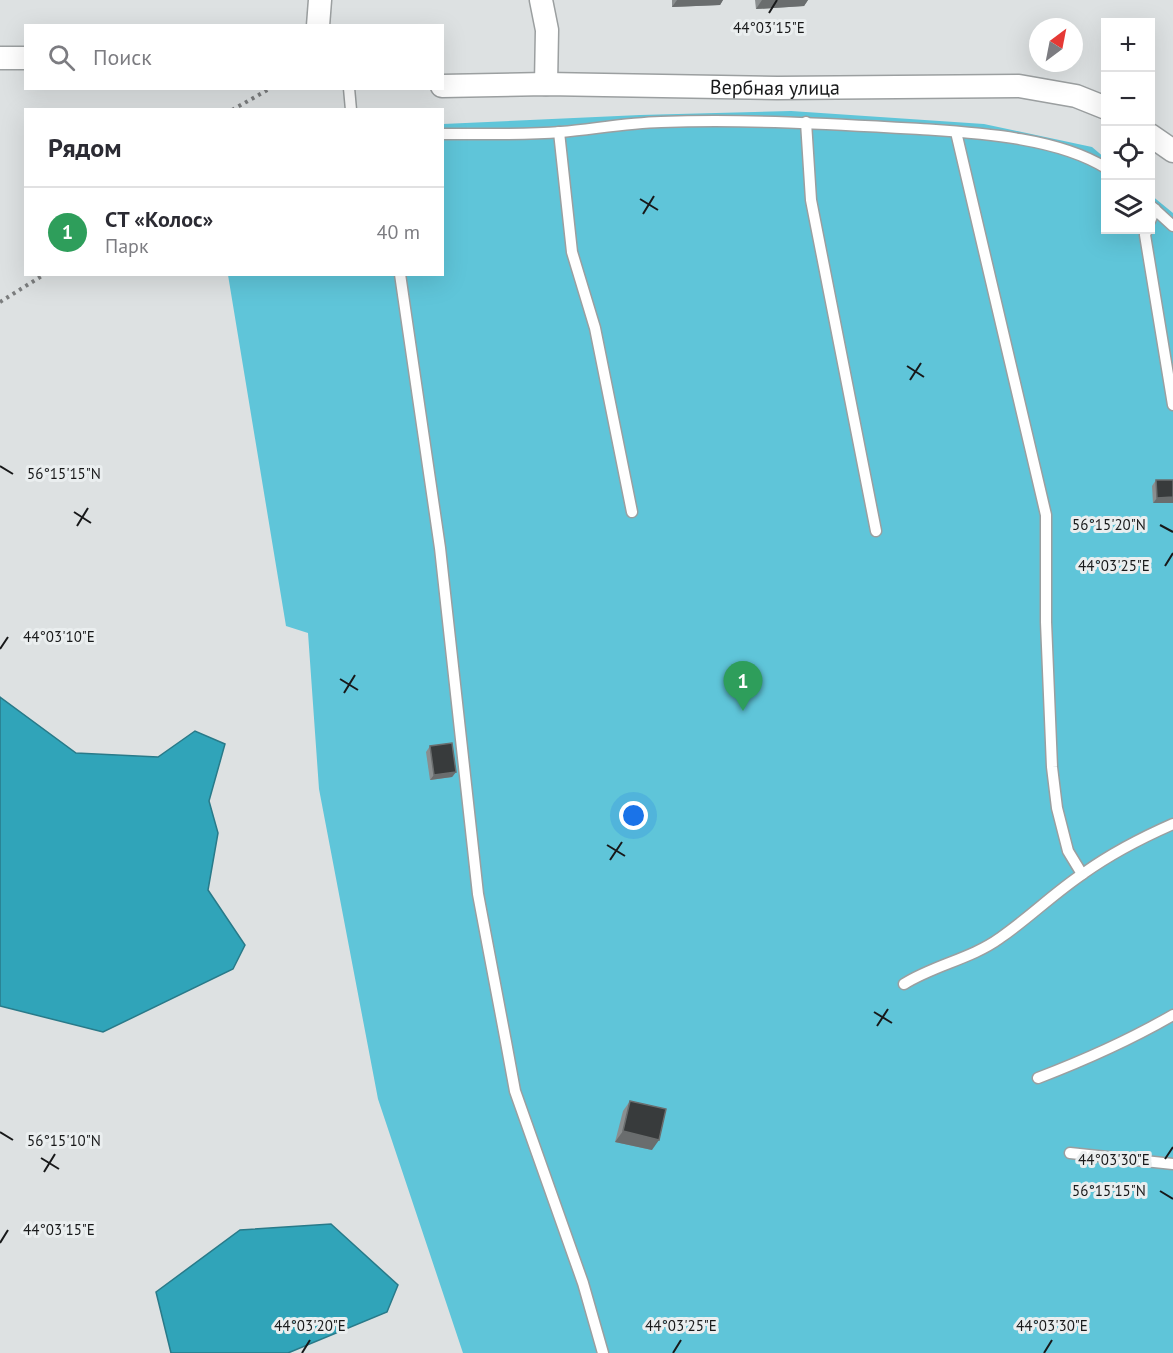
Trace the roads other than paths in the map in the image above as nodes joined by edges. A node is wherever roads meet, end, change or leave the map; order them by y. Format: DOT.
graph roads {
  1 [pos="320,0"];
  2 [pos="541,0"];
  3 [pos="318,24"];
  4 [pos="0,58"];
  5 [pos="24,58"];
  6 [pos="546,84"];
  7 [pos="444,86"];
  8 [pos="349,90"];
  9 [pos="1101,106"];
  10 [pos="351,108"];
  11 [pos="806,122"];
  12 [pos="559,132"];
  13 [pos="956,132"];
  14 [pos="444,134"];
  15 [pos="1155,139"];
  16 [pos="1173,152"];
  17 [pos="1101,165"];
  18 [pos="1155,209"];
  19 [pos="1173,226"];
  20 [pos="1145,234"];
  21 [pos="400,276"];
  22 [pos="1173,405"];
  23 [pos="632,512"];
  24 [pos="876,531"];
  25 [pos="1173,825"];
  26 [pos="1082,874"];
  27 [pos="904,984"];
  28 [pos="1173,1015"];
  29 [pos="1038,1078"];
  30 [pos="1070,1153"];
  31 [pos="1173,1164"];
  32 [pos="603,1353"];
  1 -- 3 [label="street"];
  2 -- 6 [label="street"];
  4 -- 5 [label="street"];
  6 -- 7 [label="street, Вербная улица"];
  6 -- 9 [label="street, Вербная улица"];
  8 -- 10 [label="lane"];
  11 -- 12 [label="lane"];
  11 -- 13 [label="lane"];
  11 -- 24 [label="lane"];
  12 -- 14 [label="lane"];
  12 -- 23 [label="lane"];
  13 -- 17 [label="lane"];
  13 -- 26 [label="lane"];
  15 -- 16 [label="street"];
  18 -- 19 [label="lane"];
  20 -- 22 [label="lane"];
  21 -- 32 [label="lane"];
  25 -- 26 [label="lane"];
  26 -- 27 [label="lane"];
  28 -- 29 [label="lane"];
  30 -- 31 [label="lane"];
}
